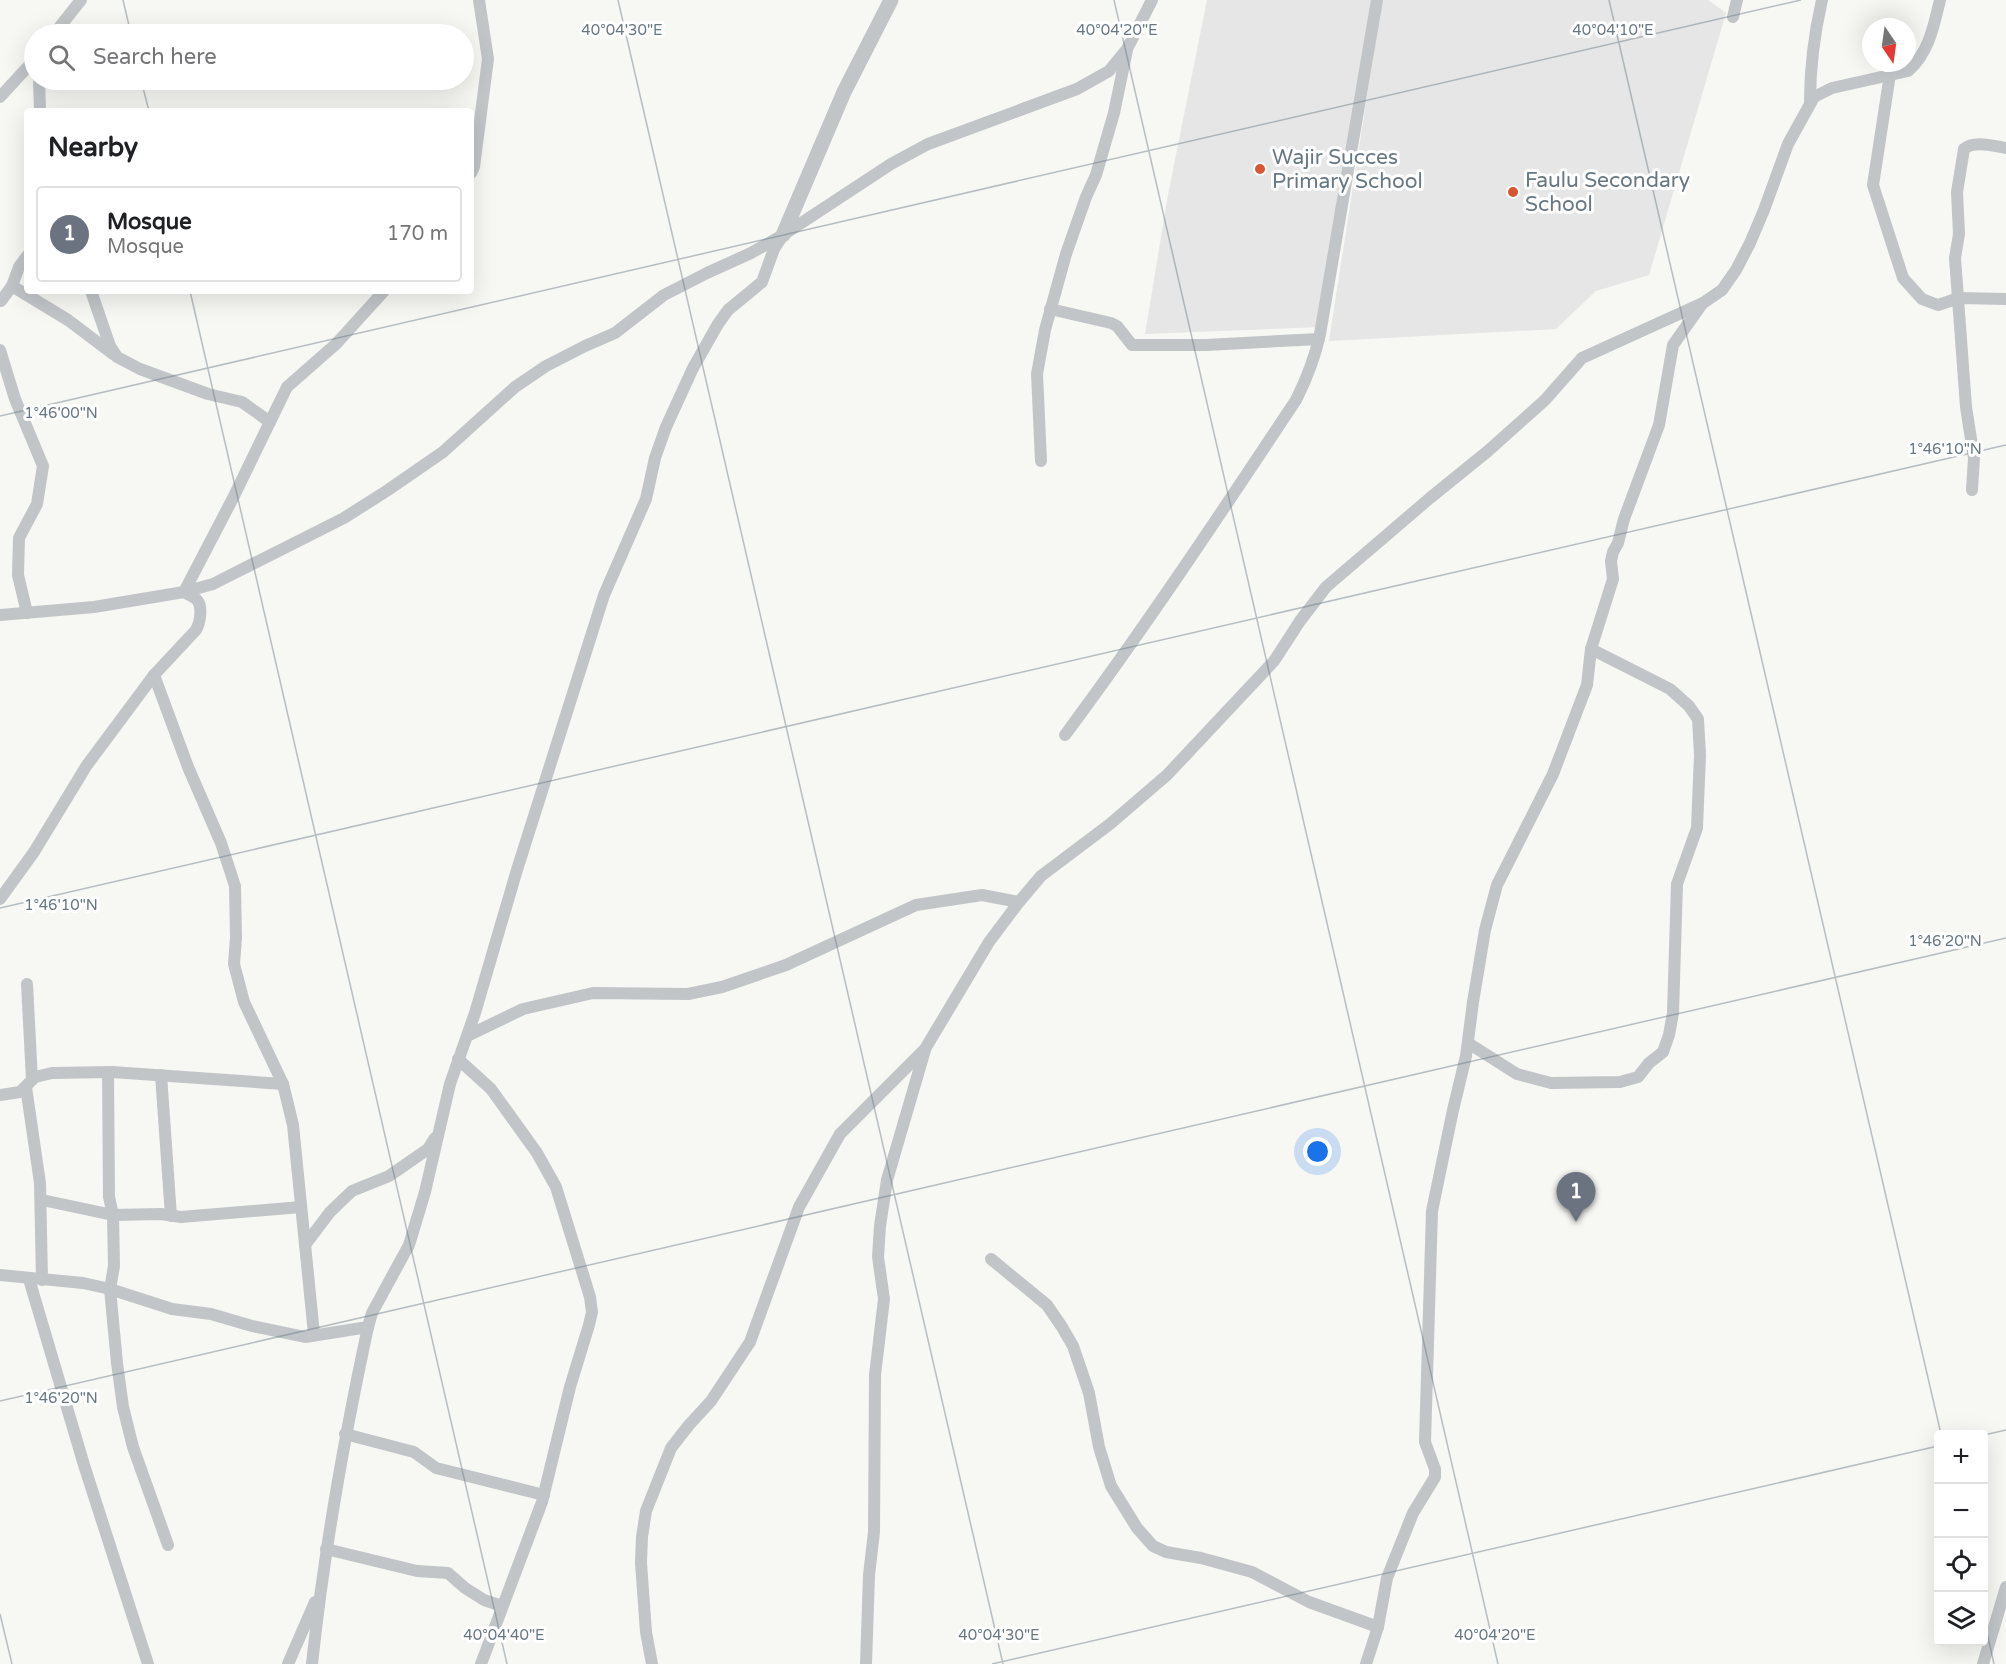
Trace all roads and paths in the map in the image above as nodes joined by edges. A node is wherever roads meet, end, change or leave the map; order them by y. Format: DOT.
graph roads {
  1 [pos="81,0"];
  2 [pos="479,0"];
  3 [pos="891,0"];
  4 [pos="1152,0"];
  5 [pos="1377,0"];
  6 [pos="1737,0"];
  7 [pos="1822,0"];
  8 [pos="1940,0"];
  9 [pos="1733,17"];
  10 [pos="62,24"];
  11 [pos="1127,49"];
  12 [pos="24,71"];
  13 [pos="1890,74"];
  14 [pos="39,90"];
  15 [pos="0,97"];
  16 [pos="1810,102"];
  17 [pos="40,108"];
  18 [pos="2006,148"];
  19 [pos="474,167"];
  20 [pos="783,235"];
  21 [pos="24,260"];
  22 [pos="12,286"];
  23 [pos="24,293"];
  24 [pos="25,294"];
  25 [pos="93,294"];
  26 [pos="381,294"];
  27 [pos="1959,298"];
  28 [pos="0,299"];
  29 [pos="2006,299"];
  30 [pos="1703,303"];
  31 [pos="1050,309"];
  32 [pos="1319,339"];
  33 [pos="0,350"];
  34 [pos="117,357"];
  35 [pos="270,422"];
  36 [pos="1041,461"];
  37 [pos="1972,490"];
  38 [pos="184,591"];
  39 [pos="27,613"];
  40 [pos="0,615"];
  41 [pos="1591,649"];
  42 [pos="154,675"];
  43 [pos="1065,735"];
  44 [pos="0,899"];
  45 [pos="1019,902"];
  46 [pos="27,984"];
  47 [pos="467,1036"];
  48 [pos="1468,1043"];
  49 [pos="925,1049"];
  50 [pos="458,1059"];
  51 [pos="108,1072"];
  52 [pos="161,1075"];
  53 [pos="29,1084"];
  54 [pos="283,1084"];
  55 [pos="0,1095"];
  56 [pos="441,1124"];
  57 [pos="42,1200"];
  58 [pos="301,1207"];
  59 [pos="113,1215"];
  60 [pos="171,1216"];
  61 [pos="305,1245"];
  62 [pos="991,1259"];
  63 [pos="0,1275"];
  64 [pos="29,1279"];
  65 [pos="42,1280"];
  66 [pos="110,1289"];
  67 [pos="368,1327"];
  68 [pos="314,1334"];
  69 [pos="345,1434"];
  70 [pos="544,1495"];
  71 [pos="168,1545"];
  72 [pos="326,1549"];
  73 [pos="2006,1587"];
  74 [pos="320,1592"];
  75 [pos="502,1606"];
  76 [pos="1378,1627"];
  77 [pos="148,1664"];
  78 [pos="288,1664"];
  79 [pos="312,1664"];
  80 [pos="481,1664"];
  81 [pos="652,1664"];
  82 [pos="866,1664"];
  83 [pos="1366,1664"];
  84 [pos="1983,1664"];
  1 -- 10 [label="street"];
  2 -- 19 [label="street"];
  3 -- 20 [label="street"];
  4 -- 11 [label="street"];
  5 -- 32 [label="street"];
  6 -- 9 [label="street"];
  7 -- 16 [label="street"];
  8 -- 13 [label="street"];
  11 -- 20 [label="street"];
  11 -- 31 [label="street"];
  12 -- 15 [label="street"];
  13 -- 16 [label="street"];
  13 -- 27 [label="street"];
  14 -- 17 [label="street"];
  16 -- 30 [label="street"];
  18 -- 27 [label="street"];
  20 -- 38 [label="street"];
  20 -- 47 [label="street"];
  21 -- 22 [label="street"];
  22 -- 23 [label="street"];
  22 -- 28 [label="street"];
  24 -- 34 [label="street"];
  25 -- 34 [label="street"];
  26 -- 35 [label="street"];
  27 -- 29 [label="street"];
  27 -- 37 [label="street"];
  30 -- 41 [label="street"];
  30 -- 45 [label="street"];
  31 -- 32 [label="street"];
  31 -- 36 [label="street"];
  32 -- 43 [label="street"];
  33 -- 39 [label="street"];
  34 -- 35 [label="street"];
  35 -- 38 [label="street"];
  38 -- 39 [label="street"];
  38 -- 42 [label="street"];
  39 -- 40 [label="street"];
  41 -- 48 [label="street"];
  41 -- 48 [label="street"];
  42 -- 44 [label="street"];
  42 -- 54 [label="street"];
  45 -- 47 [label="street"];
  45 -- 49 [label="street"];
  46 -- 53 [label="street"];
  47 -- 50 [label="street"];
  48 -- 76 [label="street"];
  49 -- 81 [label="street"];
  49 -- 82 [label="street"];
  50 -- 56 [label="street"];
  50 -- 70 [label="street"];
  51 -- 52 [label="street"];
  51 -- 53 [label="street"];
  51 -- 59 [label="street"];
  52 -- 54 [label="street"];
  52 -- 60 [label="street"];
  53 -- 55 [label="street"];
  53 -- 57 [label="street"];
  54 -- 58 [label="street"];
  56 -- 61 [label="street"];
  56 -- 67 [label="street"];
  57 -- 59 [label="street"];
  57 -- 65 [label="street"];
  58 -- 60 [label="street"];
  58 -- 61 [label="street"];
  59 -- 60 [label="street"];
  59 -- 66 [label="street"];
  61 -- 68 [label="street"];
  62 -- 76 [label="street"];
  63 -- 64 [label="street"];
  64 -- 65 [label="street"];
  64 -- 77 [label="street"];
  65 -- 66 [label="street"];
  66 -- 68 [label="street"];
  66 -- 71 [label="street"];
  67 -- 68 [label="street"];
  67 -- 69 [label="street"];
  69 -- 70 [label="street"];
  69 -- 72 [label="street"];
  70 -- 75 [label="street"];
  72 -- 74 [label="street"];
  72 -- 75 [label="street"];
  73 -- 84 [label="street"];
  74 -- 78 [label="street"];
  74 -- 79 [label="street"];
  75 -- 80 [label="street"];
  76 -- 83 [label="street"];
}
